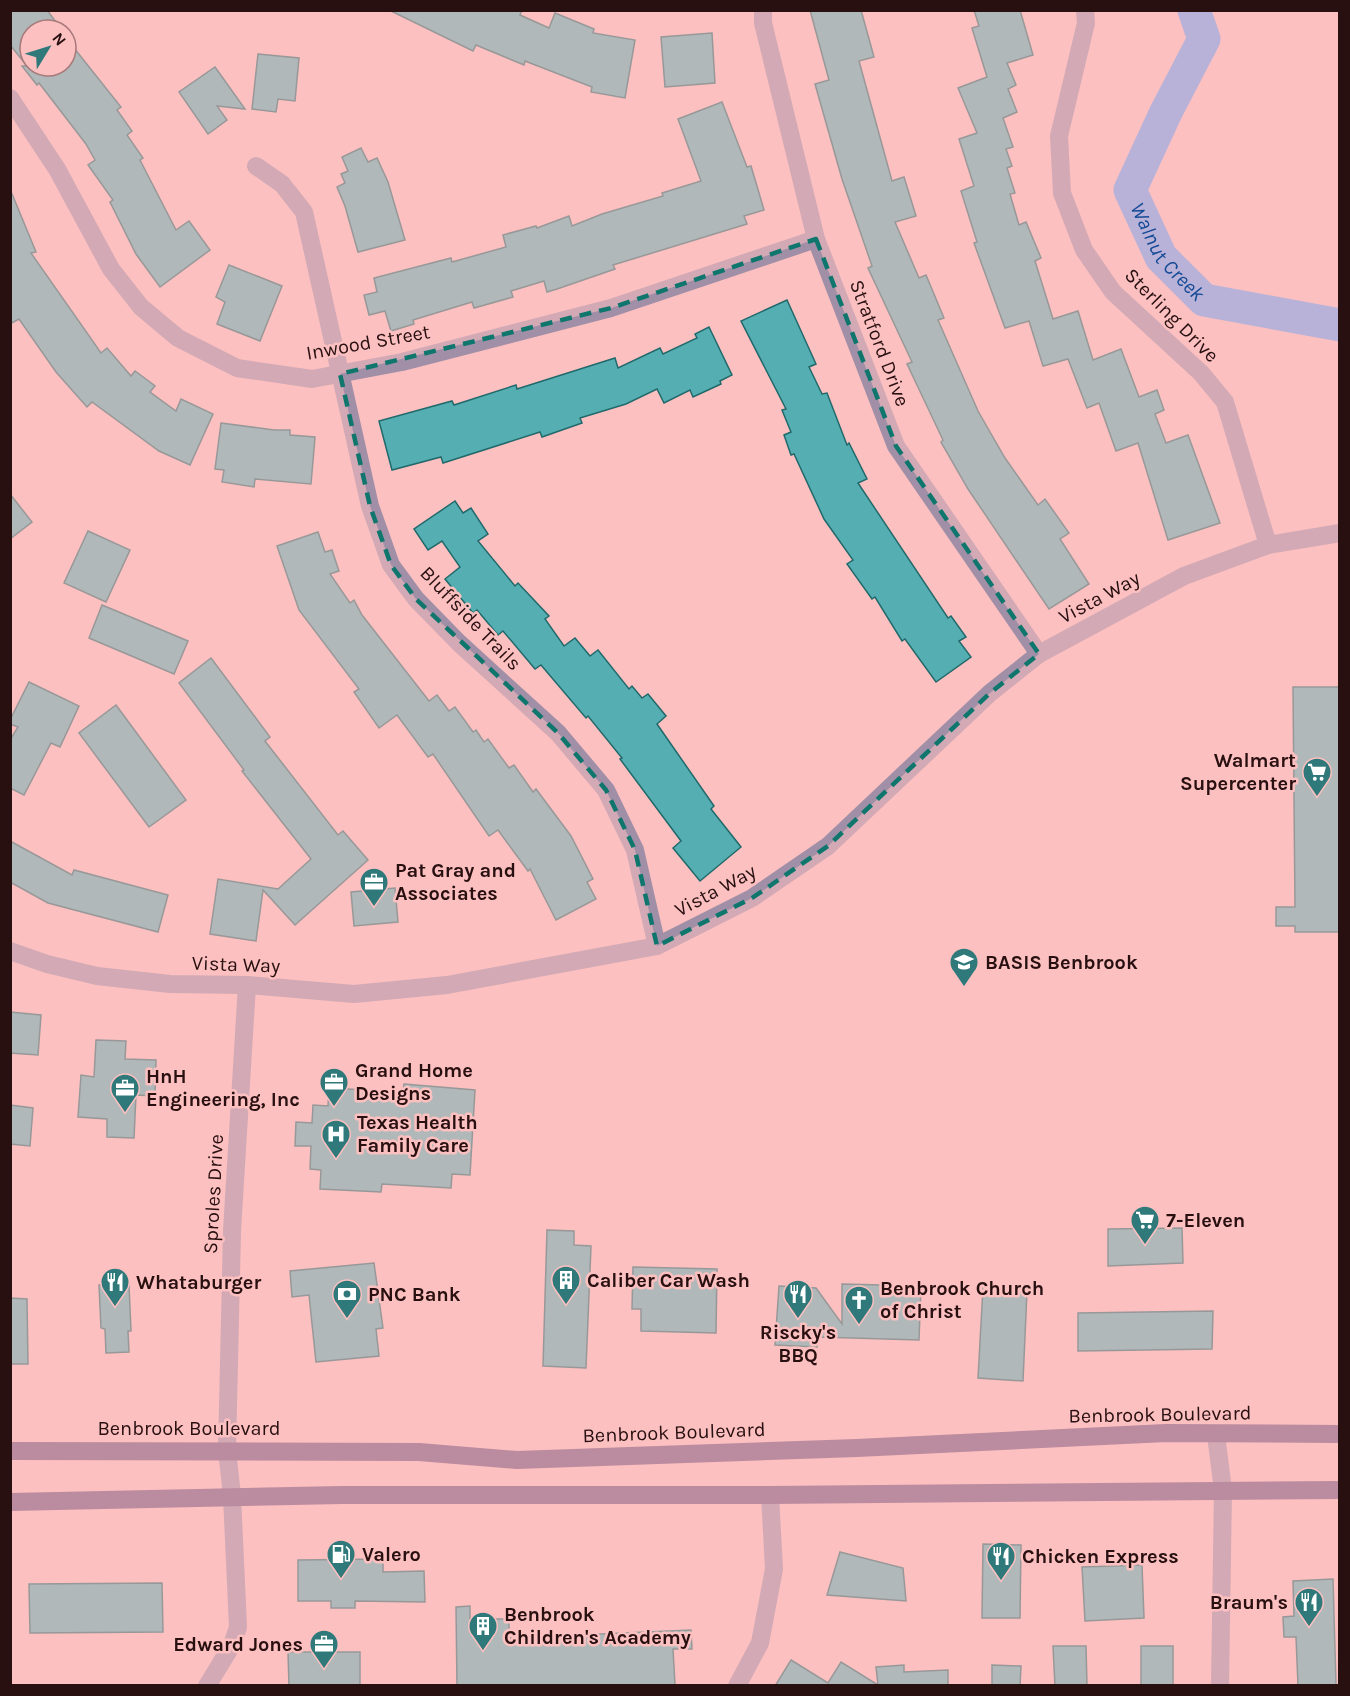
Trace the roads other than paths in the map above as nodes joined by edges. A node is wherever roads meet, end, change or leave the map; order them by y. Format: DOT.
graph roads {
  1 [pos="763,10"];
  2 [pos="1085,10"];
  3 [pos="10,98"];
  4 [pos="256,166"];
  5 [pos="816,239"];
  6 [pos="340,374"];
  7 [pos="1340,533"];
  8 [pos="1268,544"];
  9 [pos="1039,654"];
  10 [pos="657,946"];
  11 [pos="10,951"];
  12 [pos="247,985"];
  13 [pos="1340,1434"];
  14 [pos="1216,1435"];
  15 [pos="227,1450"];
  16 [pos="10,1451"];
  17 [pos="1223,1490"];
  18 [pos="1340,1490"];
  19 [pos="770,1495"];
  20 [pos="232,1496"];
  21 [pos="10,1502"];
  22 [pos="207,1686"];
  23 [pos="737,1686"];
  24 [pos="1220,1686"];
  1 -- 5 [label="street, Stratford Drive"];
  2 -- 8 [label="street, Sterling Drive"];
  3 -- 6 [label="street, Inwood Street"];
  4 -- 6 [label="street, Bluffside Trails"];
  5 -- 6 [label="street, Inwood Street"];
  5 -- 9 [label="street, Stratford Drive"];
  6 -- 10 [label="street, Bluffside Trails"];
  7 -- 8 [label="street, Vista Way"];
  8 -- 9 [label="street, Vista Way"];
  9 -- 10 [label="street, Vista Way"];
  10 -- 12 [label="street, Vista Way"];
  11 -- 12 [label="street, Vista Way"];
  12 -- 15 [label="street, Sproles Drive"];
  13 -- 14 [label="highway, Benbrook Boulevard"];
  14 -- 15 [label="highway, Benbrook Boulevard"];
  14 -- 17 [label="street"];
  15 -- 16 [label="highway, Benbrook Boulevard"];
  15 -- 20 [label="street, Sproles Drive"];
  17 -- 18 [label="highway"];
  17 -- 19 [label="highway"];
  17 -- 24 [label="street"];
  19 -- 20 [label="highway"];
  19 -- 23 [label="street"];
  20 -- 21 [label="highway"];
  20 -- 22 [label="street, Sproles Drive"];
}
